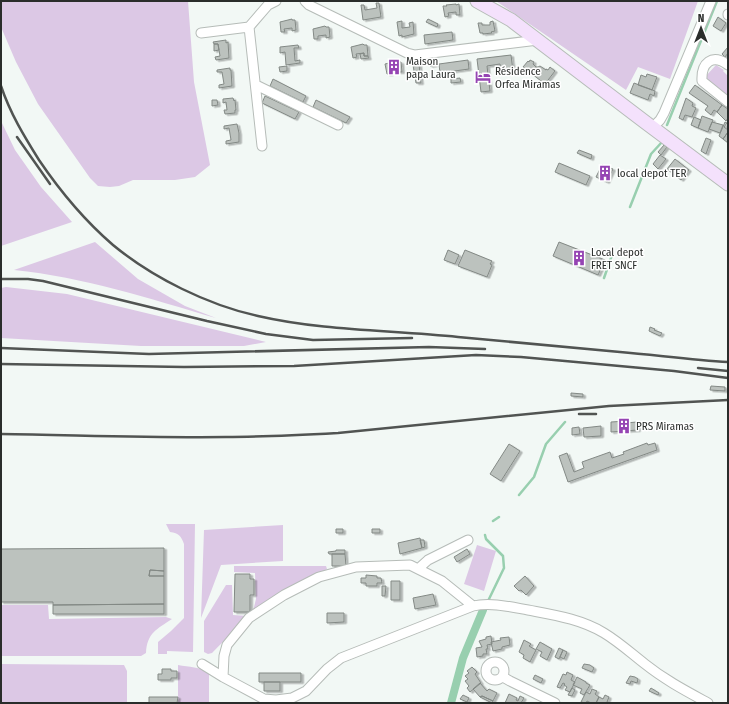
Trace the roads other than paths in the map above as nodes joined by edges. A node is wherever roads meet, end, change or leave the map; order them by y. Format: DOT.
graph roads {
  1 [pos="276,1"];
  2 [pos="305,1"];
  3 [pos="478,1"];
  4 [pos="711,1"];
  5 [pos="249,27"];
  6 [pos="201,33"];
  7 [pos="538,40"];
  8 [pos="728,65"];
  9 [pos="256,85"];
  10 [pos="728,102"];
  11 [pos="338,125"];
  12 [pos="652,128"];
  13 [pos="262,146"];
  14 [pos="728,184"];
  15 [pos="468,540"];
  16 [pos="418,569"];
  17 [pos="474,606"];
  18 [pos="202,664"];
  19 [pos="223,677"];
  20 [pos="503,677"];
  21 [pos="301,694"];
  22 [pos="297,703"];
  23 [pos="555,703"];
  24 [pos="708,703"];
  1 -- 5 [label="street"];
  2 -- 7 [label="street"];
  3 -- 7 [label="main road"];
  4 -- 12 [label="street"];
  5 -- 6 [label="street"];
  5 -- 9 [label="street"];
  7 -- 12 [label="main road"];
  8 -- 10 [label="street"];
  9 -- 11 [label="street"];
  9 -- 13 [label="street"];
  12 -- 14 [label="main road"];
  15 -- 16 [label="street"];
  16 -- 17 [label="street"];
  16 -- 19 [label="street"];
  17 -- 21 [label="street"];
  17 -- 24 [label="street"];
  18 -- 19 [label="street"];
  19 -- 21 [label="street"];
  20 -- 23 [label="street"];
  21 -- 22 [label="street"];
}
